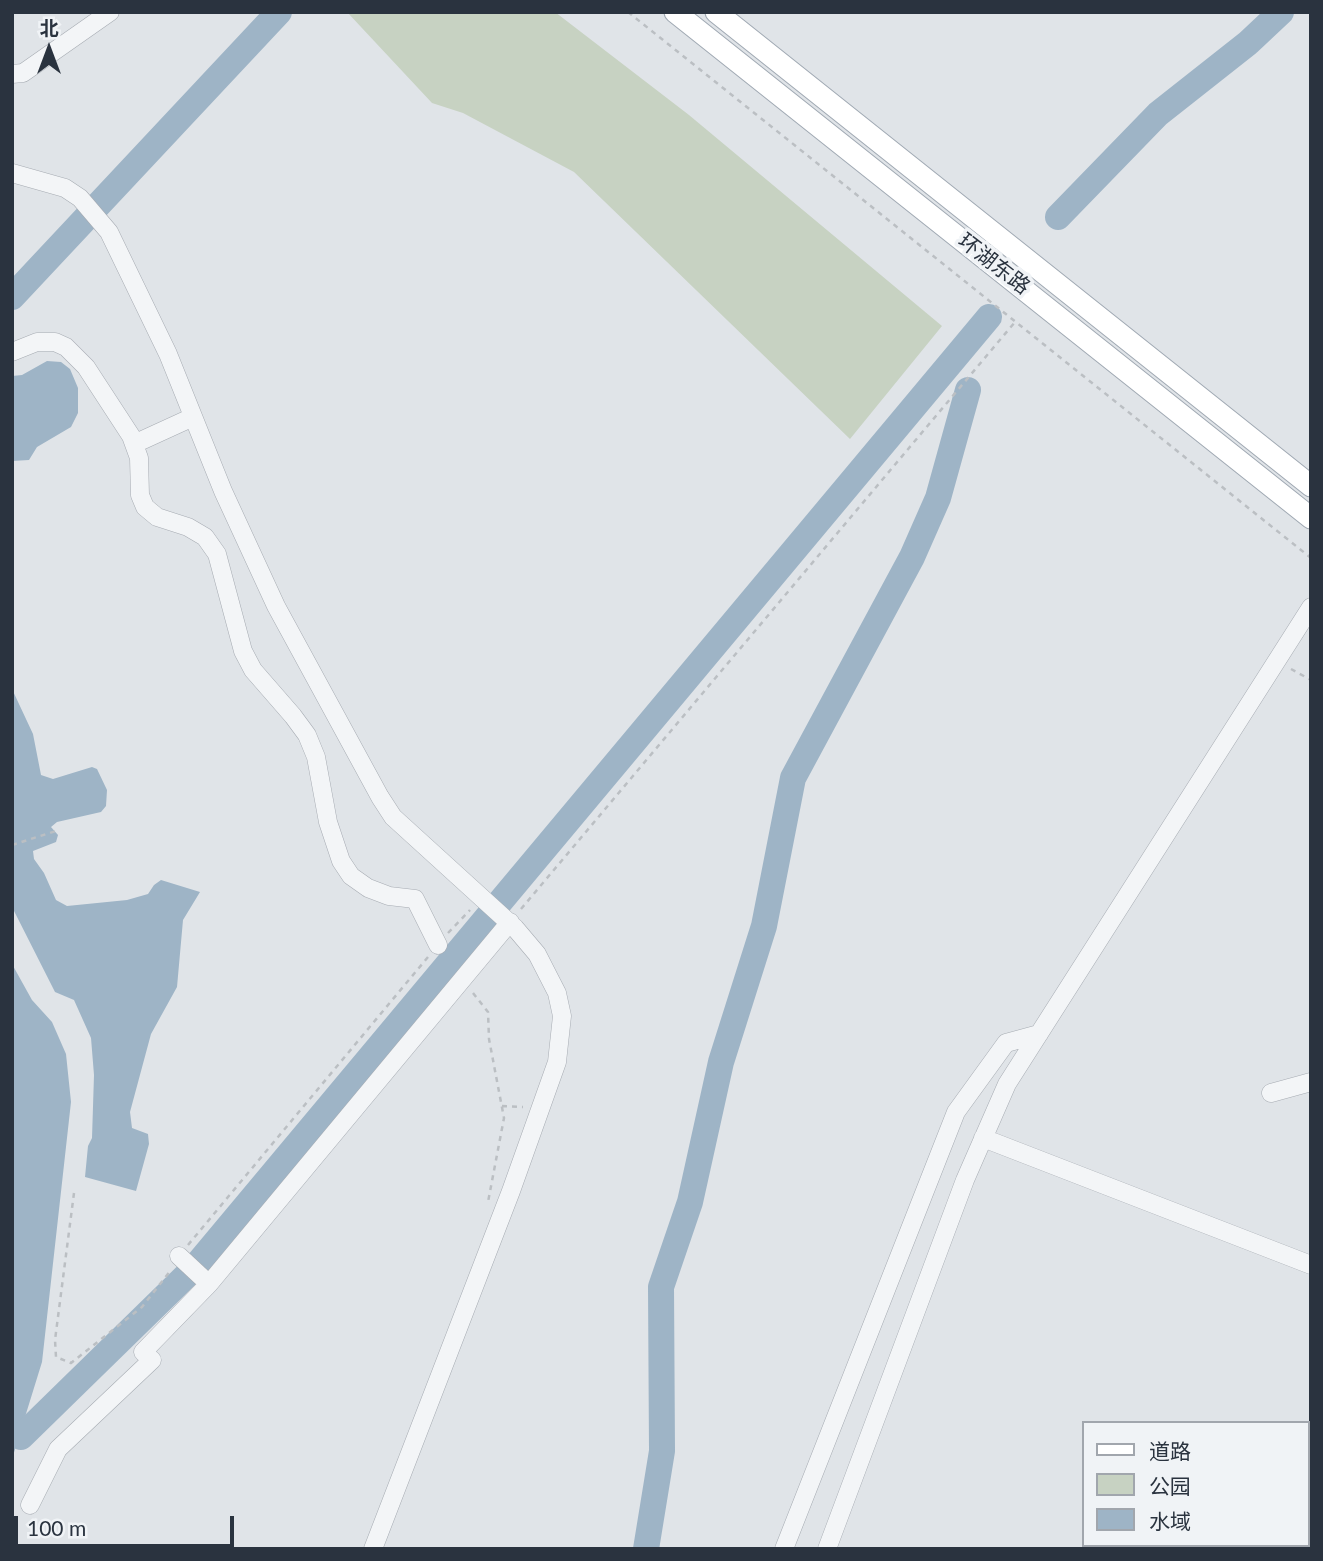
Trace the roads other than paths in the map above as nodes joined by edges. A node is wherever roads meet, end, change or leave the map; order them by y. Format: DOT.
graph roads {
  1 [pos="110,12"];
  2 [pos="675,12"];
  3 [pos="716,12"];
  4 [pos="12,74"];
  5 [pos="12,173"];
  6 [pos="12,352"];
  7 [pos="193,416"];
  8 [pos="134,444"];
  9 [pos="1311,486"];
  10 [pos="1311,518"];
  11 [pos="1311,607"];
  12 [pos="506,919"];
  13 [pos="438,946"];
  14 [pos="1039,1034"];
  15 [pos="1311,1082"];
  16 [pos="1271,1093"];
  17 [pos="983,1138"];
  18 [pos="178,1256"];
  19 [pos="1311,1265"];
  20 [pos="207,1282"];
  21 [pos="30,1505"];
  22 [pos="373,1549"];
  23 [pos="784,1549"];
  24 [pos="827,1549"];
  1 -- 4 [label="street"];
  2 -- 10 [label="main road, 环湖东路"];
  3 -- 9 [label="main road, 环湖东路"];
  5 -- 7 [label="street"];
  6 -- 8 [label="street"];
  7 -- 8 [label="street"];
  7 -- 12 [label="street"];
  8 -- 13 [label="street"];
  11 -- 14 [label="street"];
  12 -- 20 [label="street"];
  12 -- 22 [label="street"];
  14 -- 17 [label="street"];
  14 -- 23 [label="street"];
  15 -- 16 [label="street"];
  17 -- 19 [label="street"];
  17 -- 24 [label="street"];
  18 -- 20 [label="street"];
  20 -- 21 [label="street"];
}
